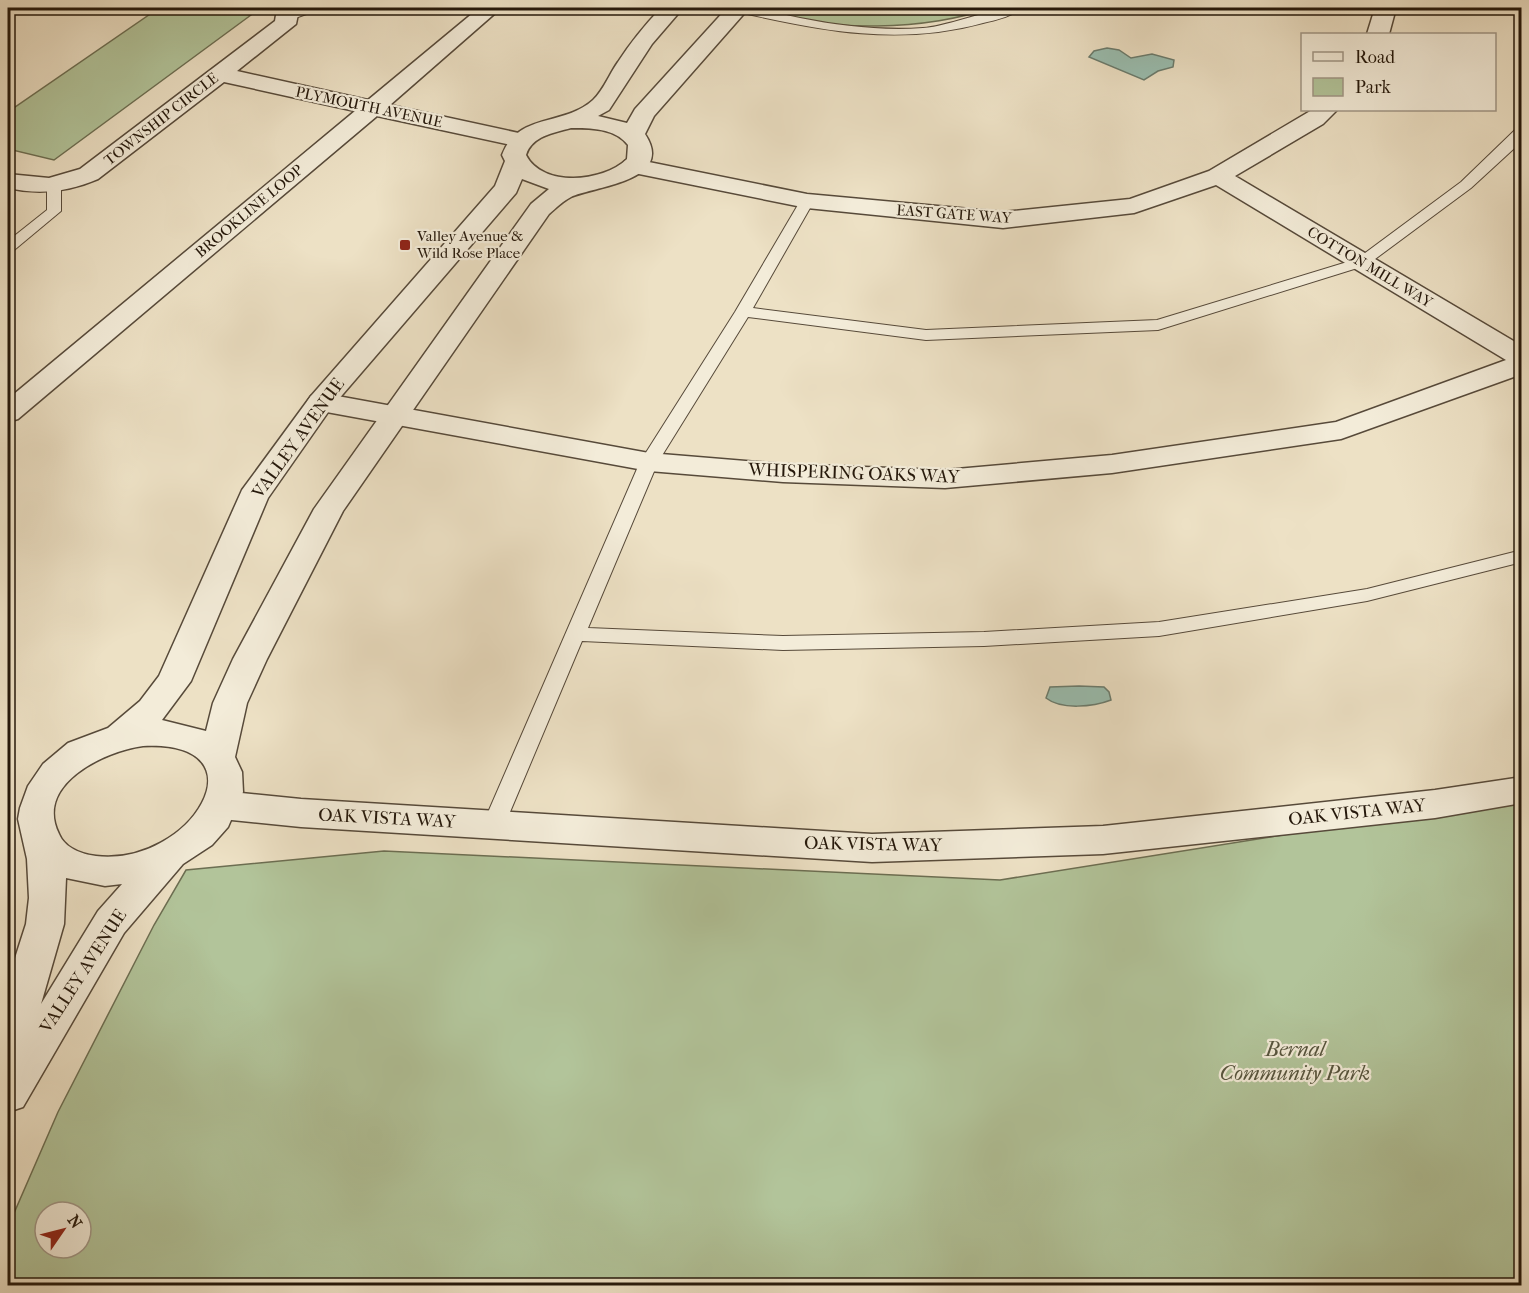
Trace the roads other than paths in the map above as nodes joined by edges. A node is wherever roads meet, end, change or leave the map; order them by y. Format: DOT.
graph roads {
  1 [pos="317,8"];
  2 [pos="491,8"];
  3 [pos="672,8"];
  4 [pos="739,8"];
  5 [pos="1014,8"];
  6 [pos="1385,8"];
  7 [pos="284,12"];
  8 [pos="1378,33"];
  9 [pos="219,74"];
  10 [pos="372,108"];
  11 [pos="1324,111"];
  12 [pos="570,121"];
  13 [pos="1521,130"];
  14 [pos="633,135"];
  15 [pos="518,152"];
  16 [pos="634,166"];
  17 [pos="1218,177"];
  18 [pos="8,181"];
  19 [pos="54,184"];
  20 [pos="580,185"];
  21 [pos="807,201"];
  22 [pos="8,248"];
  23 [pos="1362,262"];
  24 [pos="743,312"];
  25 [pos="1521,358"];
  26 [pos="1521,364"];
  27 [pos="321,402"];
  28 [pos="8,413"];
  29 [pos="394,416"];
  30 [pos="649,462"];
  31 [pos="1521,556"];
  32 [pos="576,634"];
  33 [pos="121,735"];
  34 [pos="217,758"];
  35 [pos="1521,790"];
  36 [pos="222,806"];
  37 [pos="494,824"];
  38 [pos="42,841"];
  39 [pos="170,856"];
  40 [pos="8,1057"];
  41 [pos="8,1094"];
  1 -- 7 [label="lane"];
  2 -- 10 [label="street, BROOKLINE LOOP"];
  3 -- 12 [label="street"];
  4 -- 5 [label="lane"];
  4 -- 14 [label="street"];
  6 -- 8 [label="street"];
  7 -- 9 [label="street, TOWNSHIP CIRCLE"];
  9 -- 10 [label="street, PLYMOUTH AVENUE"];
  9 -- 19 [label="street, TOWNSHIP CIRCLE"];
  10 -- 15 [label="street, PLYMOUTH AVENUE"];
  10 -- 28 [label="street, BROOKLINE LOOP"];
  11 -- 17 [label="street, EAST GATE WAY"];
  12 -- 14 [label="street"];
  12 -- 15 [label="street"];
  13 -- 23 [label="lane"];
  14 -- 16 [label="street"];
  15 -- 20 [label="street"];
  15 -- 27 [label="street, VALLEY AVENUE"];
  16 -- 20 [label="street"];
  16 -- 21 [label="street, EAST GATE WAY"];
  17 -- 21 [label="street, EAST GATE WAY"];
  17 -- 23 [label="street, COTTON MILL WAY"];
  18 -- 19 [label="street, TOWNSHIP CIRCLE"];
  19 -- 22 [label="lane"];
  20 -- 29 [label="street"];
  21 -- 24 [label="lane"];
  23 -- 24 [label="lane"];
  23 -- 25 [label="street, COTTON MILL WAY"];
  24 -- 30 [label="lane"];
  26 -- 30 [label="street, WHISPERING OAKS WAY"];
  27 -- 29 [label="street, WHISPERING OAKS WAY"];
  27 -- 33 [label="street, VALLEY AVENUE"];
  29 -- 30 [label="street, WHISPERING OAKS WAY"];
  29 -- 34 [label="street"];
  30 -- 32 [label="lane"];
  31 -- 32 [label="lane"];
  32 -- 37 [label="lane"];
  33 -- 34 [label="street, VALLEY AVENUE"];
  33 -- 38 [label="street, VALLEY AVENUE"];
  34 -- 36 [label="street"];
  35 -- 37 [label="street, OAK VISTA WAY"];
  36 -- 37 [label="street, OAK VISTA WAY"];
  36 -- 39 [label="street, VALLEY AVENUE"];
  38 -- 39 [label="street, VALLEY AVENUE"];
  38 -- 40 [label="street, VALLEY AVENUE"];
  39 -- 41 [label="street, VALLEY AVENUE"];
}
